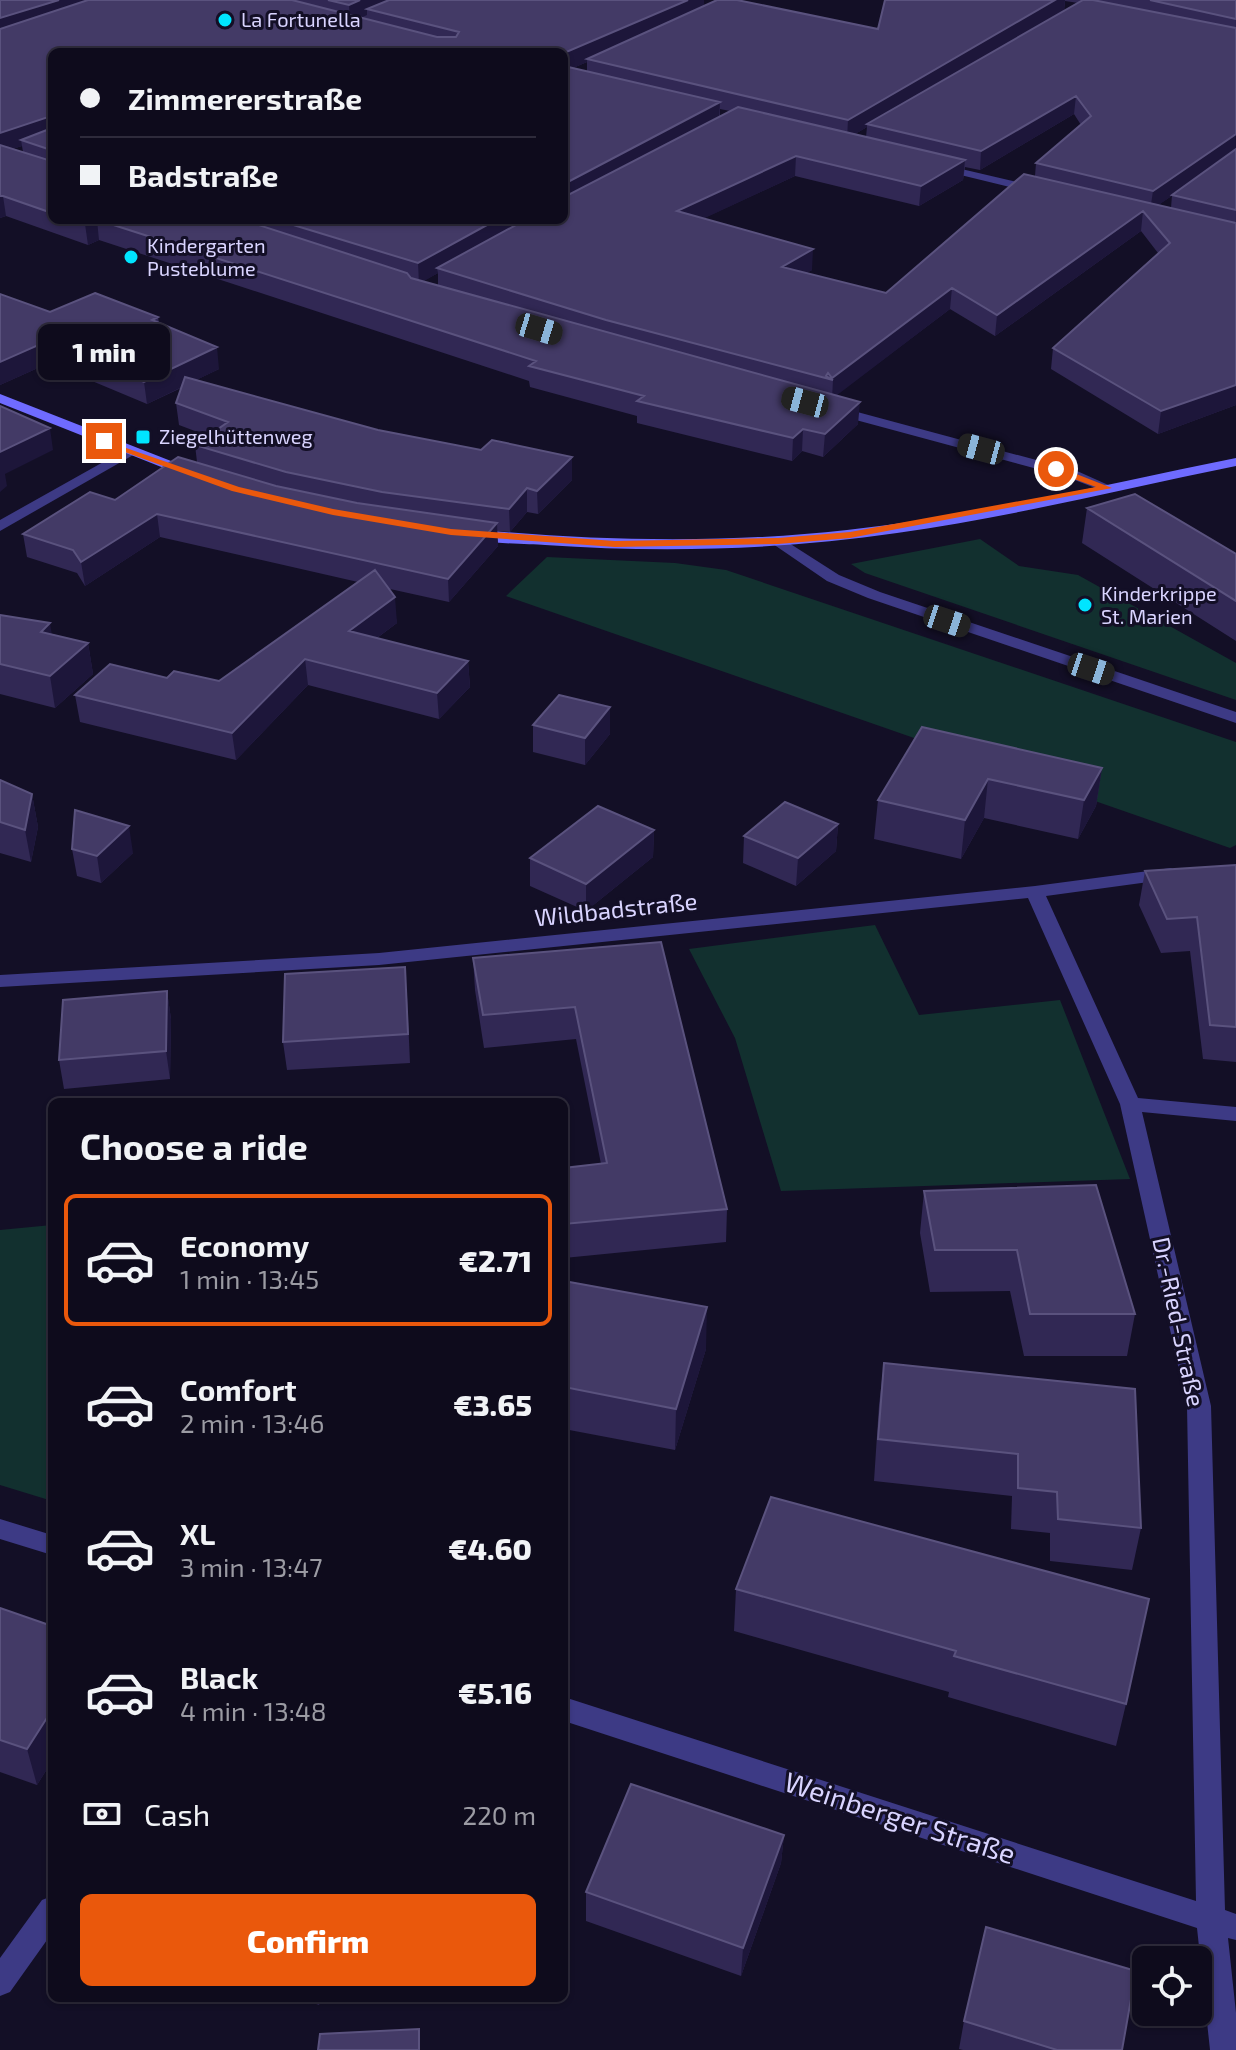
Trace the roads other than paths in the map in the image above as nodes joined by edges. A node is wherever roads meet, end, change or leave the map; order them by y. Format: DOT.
graph roads {
  1 [pos="931,165"];
  2 [pos="1048,193"];
  3 [pos="0,398"];
  4 [pos="827,408"];
  5 [pos="130,451"];
  6 [pos="1236,462"];
  7 [pos="202,478"];
  8 [pos="1108,488"];
  9 [pos="0,526"];
  10 [pos="451,532"];
  11 [pos="778,541"];
  12 [pos="1236,718"];
  13 [pos="1190,871"];
  14 [pos="1035,892"];
  15 [pos="0,981"];
  16 [pos="1130,1104"];
  17 [pos="1236,1114"];
  18 [pos="0,1529"];
  19 [pos="48,1544"];
  20 [pos="568,1710"];
  21 [pos="48,1915"];
  22 [pos="1224,1923"];
  23 [pos="0,1982"];
  24 [pos="1225,2050"];
  1 -- 2 [label="street"];
  3 -- 5 [label="main road"];
  4 -- 8 [label="street"];
  5 -- 7 [label="main road"];
  5 -- 9 [label="street"];
  6 -- 8 [label="main road"];
  8 -- 11 [label="main road"];
  10 -- 11 [label="main road"];
  11 -- 12 [label="street"];
  13 -- 14 [label="street, Wildbadstraße"];
  14 -- 15 [label="street, Wildbadstraße"];
  14 -- 16 [label="street, Dr.-Ried-Straße"];
  16 -- 17 [label="street"];
  16 -- 22 [label="street, Dr.-Ried-Straße"];
  18 -- 19 [label="street"];
  20 -- 22 [label="street, Weinberger Straße"];
  21 -- 23 [label="street"];
  22 -- 24 [label="street, Dr.-Ried-Straße"];
}
